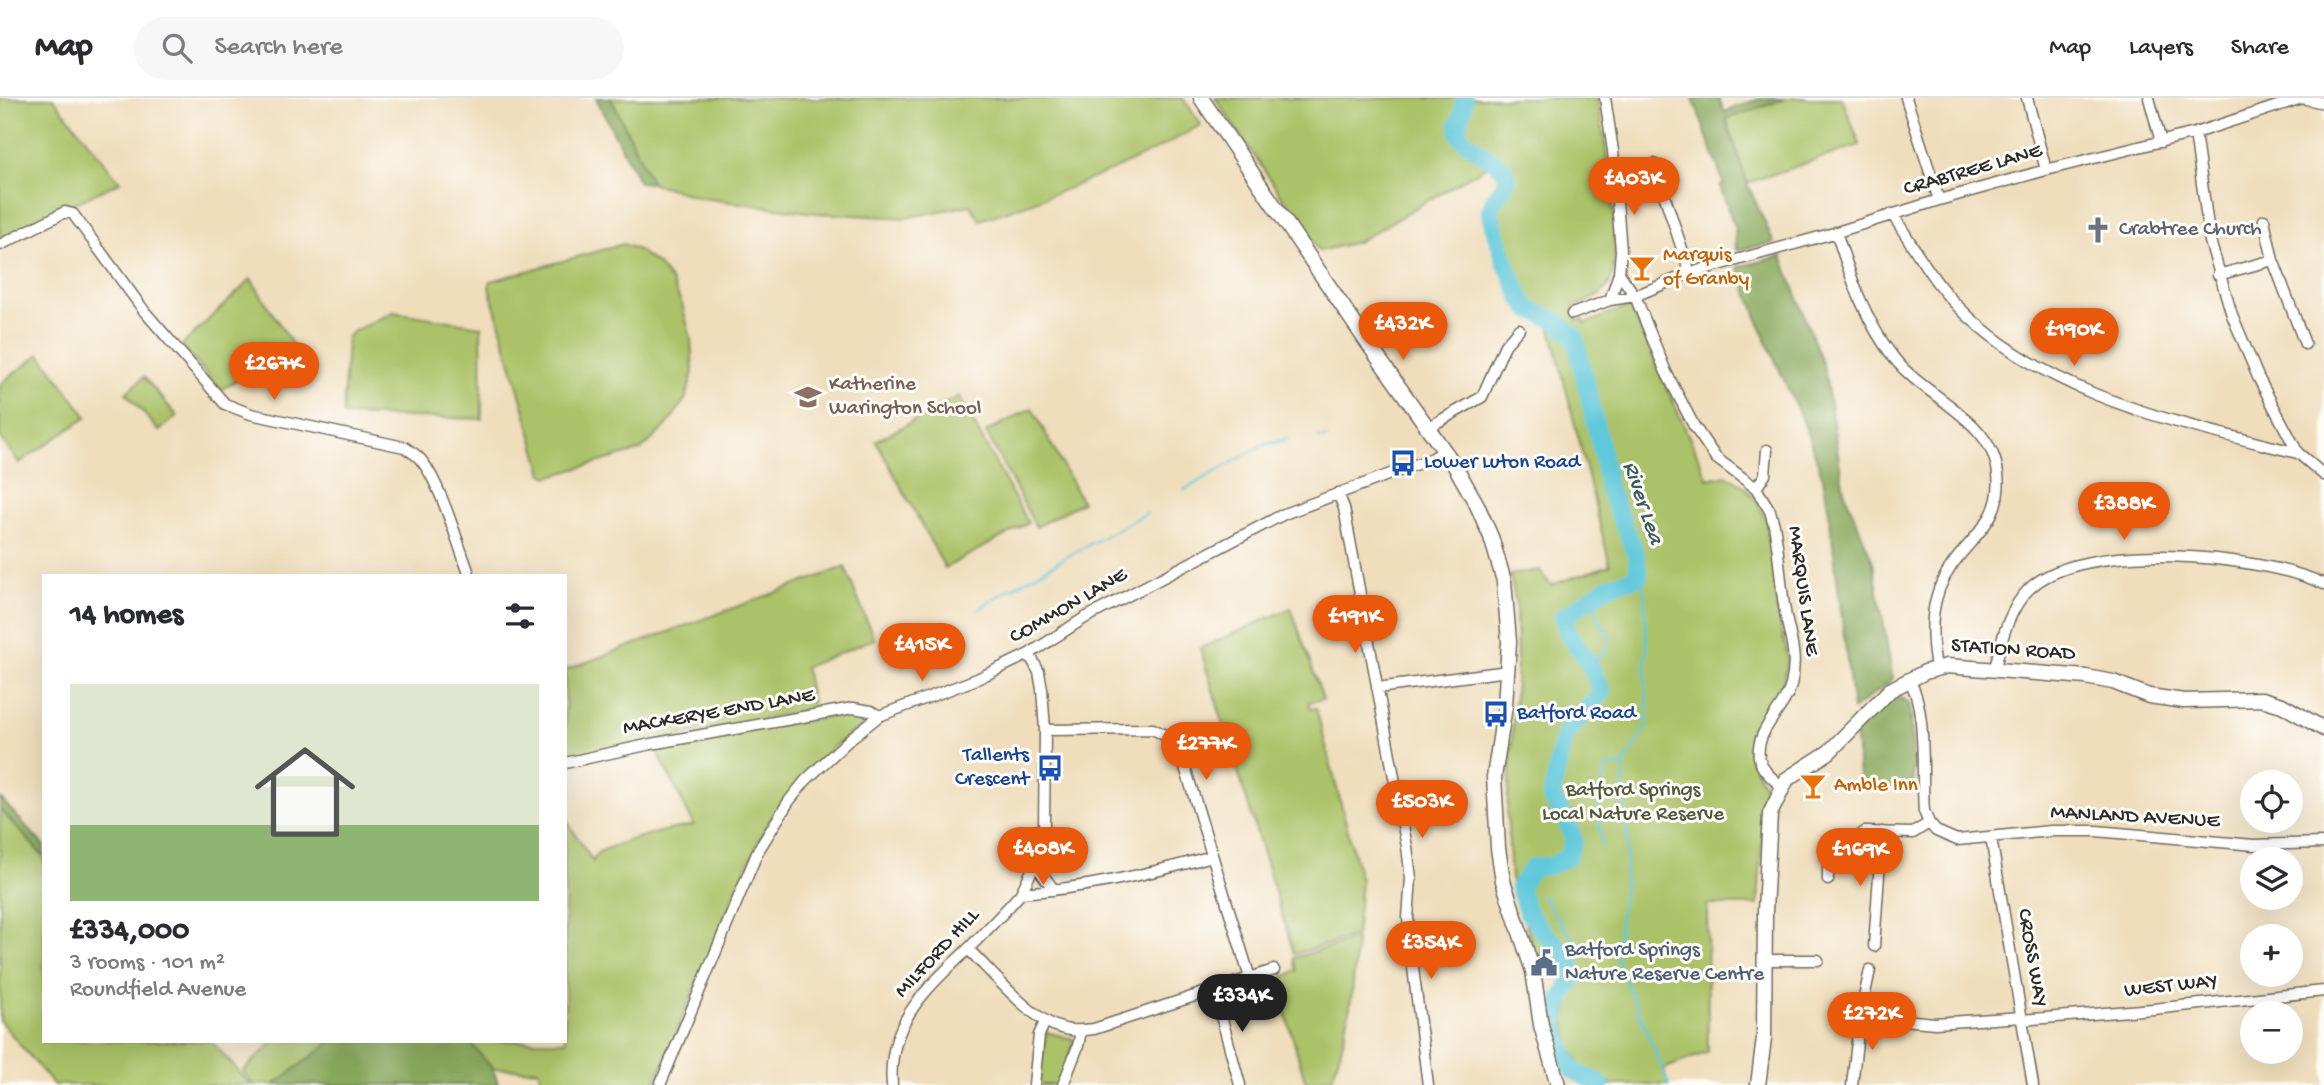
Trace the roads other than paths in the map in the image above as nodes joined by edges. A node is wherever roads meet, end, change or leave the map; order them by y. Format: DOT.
graph roads {
  1 [pos="1201,98"];
  2 [pos="1605,98"];
  3 [pos="1906,98"];
  4 [pos="2027,98"];
  5 [pos="2149,98"];
  6 [pos="2302,98"];
  7 [pos="2324,103"];
  8 [pos="2195,133"];
  9 [pos="2161,142"];
  10 [pos="1654,164"];
  11 [pos="2046,170"];
  12 [pos="1939,200"];
  13 [pos="1892,214"];
  14 [pos="2264,220"];
  15 [pos="1836,232"];
  16 [pos="0,245"];
  17 [pos="2273,260"];
  18 [pos="1619,273"];
  19 [pos="1689,273"];
  20 [pos="2218,275"];
  21 [pos="1635,296"];
  22 [pos="1610,300"];
  23 [pos="1572,314"];
  24 [pos="1519,329"];
  25 [pos="2305,344"];
  26 [pos="1429,427"];
  27 [pos="1768,450"];
  28 [pos="1444,451"];
  29 [pos="2298,453"];
  30 [pos="2324,475"];
  31 [pos="1756,488"];
  32 [pos="1338,493"];
  33 [pos="469,574"];
  34 [pos="2324,584"];
  35 [pos="1029,654"];
  36 [pos="1936,668"];
  37 [pos="1995,668"];
  38 [pos="1508,671"];
  39 [pos="1908,679"];
  40 [pos="1377,688"];
  41 [pos="879,716"];
  42 [pos="2324,729"];
  43 [pos="1045,730"];
  44 [pos="567,763"];
  45 [pos="1781,786"];
  46 [pos="1929,823"];
  47 [pos="1882,832"];
  48 [pos="1992,838"];
  49 [pos="2324,843"];
  50 [pos="1212,856"];
  51 [pos="1035,864"];
  52 [pos="1828,880"];
  53 [pos="1054,890"];
  54 [pos="1021,893"];
  55 [pos="1874,946"];
  56 [pos="968,949"];
  57 [pos="1765,960"];
  58 [pos="1818,960"];
  59 [pos="1274,970"];
  60 [pos="1870,970"];
  61 [pos="1250,978"];
  62 [pos="1214,990"];
  63 [pos="2324,991"];
  64 [pos="1860,1016"];
  65 [pos="2022,1018"];
  66 [pos="1045,1022"];
  67 [pos="1081,1031"];
  68 [pos="660,1085"];
  69 [pos="892,1085"];
  70 [pos="1034,1085"];
  71 [pos="1063,1085"];
  72 [pos="1240,1085"];
  73 [pos="1428,1085"];
  74 [pos="1558,1085"];
  75 [pos="1758,1085"];
  76 [pos="1852,1085"];
  77 [pos="2033,1085"];
  1 -- 26 [label="main road"];
  2 -- 18 [label="street"];
  3 -- 12 [label="street"];
  4 -- 11 [label="street"];
  5 -- 9 [label="street"];
  6 -- 7 [label="street, CRABTREE LANE"];
  6 -- 8 [label="street, CRABTREE LANE"];
  8 -- 9 [label="street, CRABTREE LANE"];
  8 -- 20 [label="street"];
  9 -- 11 [label="street, CRABTREE LANE"];
  10 -- 19 [label="street"];
  11 -- 12 [label="street, CRABTREE LANE"];
  12 -- 13 [label="street, CRABTREE LANE"];
  13 -- 15 [label="street, CRABTREE LANE"];
  13 -- 29 [label="street"];
  14 -- 17 [label="street"];
  15 -- 19 [label="street, CRABTREE LANE"];
  15 -- 36 [label="street"];
  16 -- 33 [label="street"];
  17 -- 20 [label="street"];
  17 -- 25 [label="street"];
  18 -- 21 [label="street, MARQUIS LANE"];
  18 -- 22 [label="street"];
  19 -- 21 [label="street, CRABTREE LANE"];
  20 -- 29 [label="street"];
  21 -- 22 [label="street, CRABTREE LANE"];
  21 -- 31 [label="street, MARQUIS LANE"];
  22 -- 23 [label="street, CRABTREE LANE"];
  24 -- 26 [label="street"];
  26 -- 28 [label="main road"];
  27 -- 31 [label="street"];
  28 -- 32 [label="street, COMMON LANE"];
  28 -- 38 [label="main road"];
  29 -- 30 [label="street"];
  31 -- 45 [label="street, MARQUIS LANE"];
  32 -- 35 [label="street, COMMON LANE"];
  32 -- 40 [label="street"];
  34 -- 37 [label="street"];
  35 -- 41 [label="street, COMMON LANE"];
  35 -- 43 [label="street, MILFORD HILL"];
  36 -- 37 [label="main road, STATION ROAD"];
  36 -- 39 [label="main road, STATION ROAD"];
  37 -- 42 [label="main road, STATION ROAD"];
  38 -- 40 [label="street"];
  38 -- 74 [label="main road"];
  39 -- 45 [label="main road, STATION ROAD"];
  39 -- 46 [label="street"];
  40 -- 73 [label="street"];
  41 -- 44 [label="street, MACKERYE END LANE"];
  41 -- 68 [label="street, COMMON LANE"];
  43 -- 50 [label="street"];
  43 -- 51 [label="street, MILFORD HILL"];
  45 -- 57 [label="main road"];
  46 -- 47 [label="street"];
  46 -- 48 [label="street, MANLAND AVENUE"];
  47 -- 52 [label="street"];
  47 -- 55 [label="street"];
  48 -- 49 [label="street, MANLAND AVENUE"];
  48 -- 65 [label="street, CROSS WAY"];
  50 -- 53 [label="street"];
  50 -- 61 [label="street"];
  51 -- 53 [label="street"];
  51 -- 54 [label="street, MILFORD HILL"];
  53 -- 54 [label="street"];
  54 -- 56 [label="street, MILFORD HILL"];
  56 -- 66 [label="street"];
  56 -- 69 [label="street, MILFORD HILL"];
  57 -- 58 [label="street"];
  57 -- 75 [label="main road"];
  59 -- 61 [label="street"];
  60 -- 64 [label="street"];
  61 -- 62 [label="street"];
  62 -- 67 [label="street"];
  62 -- 72 [label="street"];
  63 -- 65 [label="street, WEST WAY"];
  64 -- 65 [label="street, WEST WAY"];
  64 -- 76 [label="street"];
  65 -- 77 [label="street, CROSS WAY"];
  66 -- 67 [label="street"];
  66 -- 70 [label="street"];
  67 -- 71 [label="street"];
}
